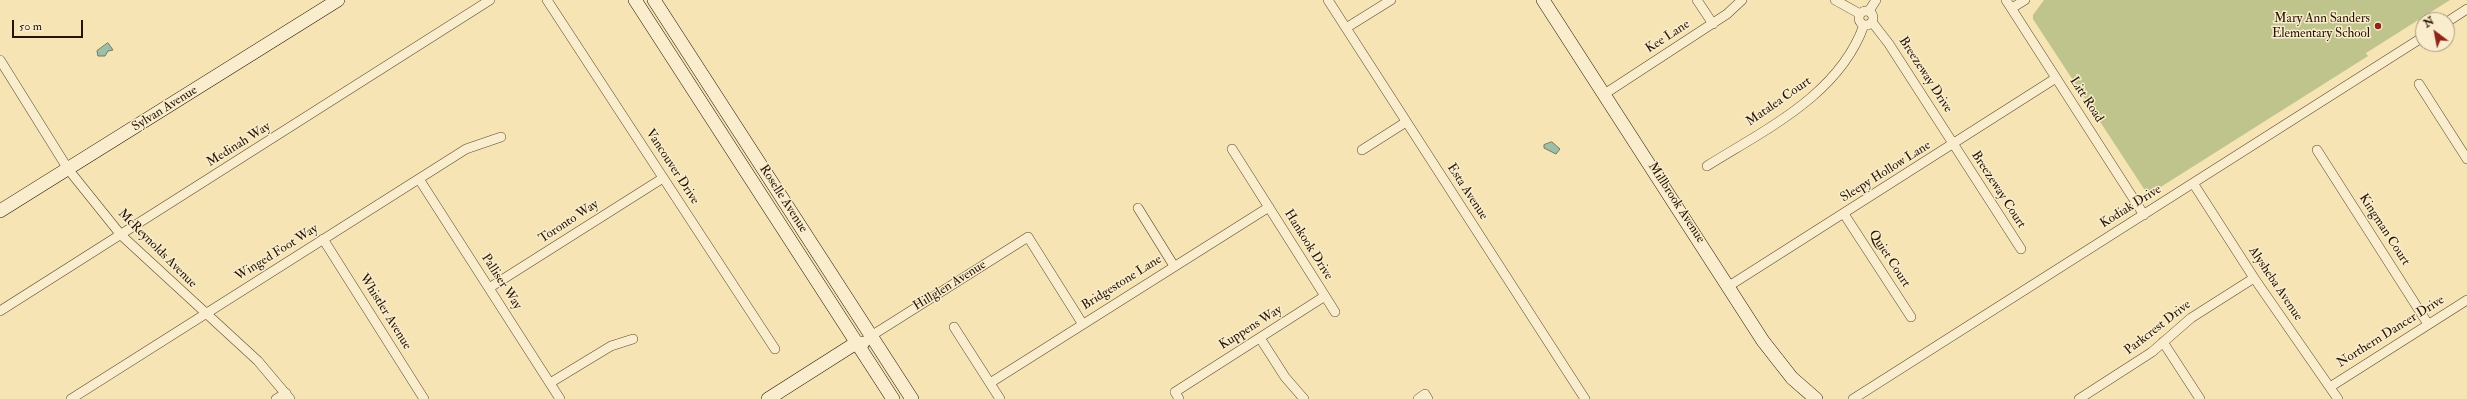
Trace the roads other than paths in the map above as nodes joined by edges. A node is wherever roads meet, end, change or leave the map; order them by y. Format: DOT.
graph roads {
  1 [pos="348,0"];
  2 [pos="490,0"];
  3 [pos="547,0"];
  4 [pos="635,0"];
  5 [pos="654,0"];
  6 [pos="1328,0"];
  7 [pos="1391,0"];
  8 [pos="1543,0"];
  9 [pos="1697,0"];
  10 [pos="1742,0"];
  11 [pos="1834,0"];
  12 [pos="1876,0"];
  13 [pos="2006,0"];
  14 [pos="2025,0"];
  15 [pos="334,3"];
  16 [pos="2012,8"];
  17 [pos="2467,9"];
  18 [pos="1865,12"];
  19 [pos="2455,17"];
  20 [pos="1868,23"];
  21 [pos="1713,24"];
  22 [pos="1346,28"];
  23 [pos="2415,42"];
  24 [pos="0,60"];
  25 [pos="2056,78"];
  26 [pos="2419,84"];
  27 [pos="1606,93"];
  28 [pos="1406,122"];
  29 [pos="501,137"];
  30 [pos="1954,145"];
  31 [pos="1232,149"];
  32 [pos="1362,150"];
  33 [pos="2317,150"];
  34 [pos="2467,159"];
  35 [pos="1707,166"];
  36 [pos="68,169"];
  37 [pos="663,178"];
  38 [pos="419,179"];
  39 [pos="2193,183"];
  40 [pos="1269,207"];
  41 [pos="1138,208"];
  42 [pos="0,211"];
  43 [pos="1844,214"];
  44 [pos="2144,215"];
  45 [pos="121,235"];
  46 [pos="324,240"];
  47 [pos="2021,249"];
  48 [pos="1174,266"];
  49 [pos="2254,278"];
  50 [pos="1729,286"];
  51 [pos="489,288"];
  52 [pos="1325,296"];
  53 [pos="2467,300"];
  54 [pos="0,310"];
  55 [pos="1335,312"];
  56 [pos="204,313"];
  57 [pos="1911,317"];
  58 [pos="1082,323"];
  59 [pos="2428,324"];
  60 [pos="954,327"];
  61 [pos="871,336"];
  62 [pos="1260,338"];
  63 [pos="633,339"];
  64 [pos="2163,342"];
  65 [pos="856,343"];
  66 [pos="775,349"];
  67 [pos="990,382"];
  68 [pos="550,383"];
  69 [pos="2330,387"];
  70 [pos="1177,395"];
  71 [pos="288,396"];
  72 [pos="71,399"];
  73 [pos="276,399"];
  74 [pos="424,399"];
  75 [pos="560,399"];
  76 [pos="768,399"];
  77 [pos="892,399"];
  78 [pos="906,399"];
  79 [pos="912,399"];
  80 [pos="1000,399"];
  81 [pos="1304,399"];
  82 [pos="1585,399"];
  83 [pos="1816,399"];
  84 [pos="1853,399"];
  85 [pos="2079,399"];
  86 [pos="2200,399"];
  87 [pos="2338,399"];
  1 -- 15 [label="main road, Sylvan Avenue"];
  2 -- 45 [label="street, Medinah Way"];
  3 -- 37 [label="street, Vancouver Drive"];
  4 -- 65 [label="main road, Roselle Avenue"];
  5 -- 61 [label="main road, Roselle Avenue"];
  6 -- 22 [label="street, Esta Avenue"];
  7 -- 22 [label="street"];
  8 -- 27 [label="main road, Millbrook Avenue"];
  9 -- 21 [label="street"];
  10 -- 21 [label="street, Kee Lane"];
  11 -- 18 [label="street"];
  12 -- 18 [label="street"];
  13 -- 16 [label="street, Litt Road"];
  14 -- 16 [label="street"];
  15 -- 36 [label="main road, Sylvan Avenue"];
  16 -- 25 [label="street, Litt Road"];
  17 -- 19 [label="street"];
  18 -- 20 [label="street"];
  18 -- 20 [label="street"];
  20 -- 30 [label="street, Breezeway Drive"];
  20 -- 35 [label="street, Matalea Court"];
  21 -- 27 [label="street, Kee Lane"];
  22 -- 28 [label="street, Esta Avenue"];
  23 -- 39 [label="street, Kodiak Drive"];
  24 -- 36 [label="street, McReynolds Avenue"];
  25 -- 30 [label="street, Sleepy Hollow Lane"];
  25 -- 44 [label="street, Litt Road"];
  26 -- 34 [label="street"];
  27 -- 50 [label="main road, Millbrook Avenue"];
  28 -- 32 [label="street"];
  28 -- 82 [label="street, Esta Avenue"];
  29 -- 38 [label="street, Winged Foot Way"];
  30 -- 43 [label="street, Sleepy Hollow Lane"];
  30 -- 47 [label="street, Breezeway Court"];
  31 -- 40 [label="street, Hankook Drive"];
  33 -- 59 [label="street, Kingman Court"];
  36 -- 42 [label="main road, Sylvan Avenue"];
  36 -- 45 [label="street, McReynolds Avenue"];
  37 -- 51 [label="street, Toronto Way"];
  37 -- 66 [label="street, Vancouver Drive"];
  38 -- 46 [label="street, Winged Foot Way"];
  38 -- 51 [label="street, Palliser Way"];
  39 -- 44 [label="street, Kodiak Drive"];
  39 -- 49 [label="street, Alysheba Avenue"];
  40 -- 48 [label="street, Bridgestone Lane"];
  40 -- 52 [label="street, Hankook Drive"];
  41 -- 48 [label="street"];
  43 -- 50 [label="street, Sleepy Hollow Lane"];
  43 -- 57 [label="street, Quiet Court"];
  44 -- 84 [label="street, Kodiak Drive"];
  45 -- 54 [label="street, Medinah Way"];
  45 -- 56 [label="street, McReynolds Avenue"];
  46 -- 56 [label="street, Winged Foot Way"];
  46 -- 74 [label="street, Whistler Avenue"];
  48 -- 58 [label="street, Bridgestone Lane"];
  49 -- 64 [label="street, Parkcrest Drive"];
  49 -- 69 [label="street, Alysheba Avenue"];
  50 -- 83 [label="main road, Millbrook Avenue"];
  51 -- 68 [label="street, Palliser Way"];
  52 -- 55 [label="street"];
  52 -- 62 [label="street, Kuppens Way"];
  53 -- 59 [label="street, Northern Dancer Drive"];
  56 -- 71 [label="street, McReynolds Avenue"];
  56 -- 72 [label="street, Winged Foot Way"];
  58 -- 61 [label="street, Hillglen Avenue"];
  58 -- 67 [label="street, Bridgestone Lane"];
  59 -- 69 [label="street, Northern Dancer Drive"];
  60 -- 67 [label="street"];
  61 -- 79 [label="main road, Roselle Avenue"];
  62 -- 70 [label="street, Kuppens Way"];
  62 -- 81 [label="street"];
  63 -- 68 [label="street"];
  64 -- 85 [label="street, Parkcrest Drive"];
  64 -- 86 [label="street"];
  65 -- 76 [label="main road"];
  65 -- 77 [label="main road, Roselle Avenue"];
  65 -- 78 [label="main road"];
  67 -- 80 [label="street"];
  68 -- 75 [label="street, Palliser Way"];
  69 -- 87 [label="street, Alysheba Avenue"];
  71 -- 73 [label="street"];
}
